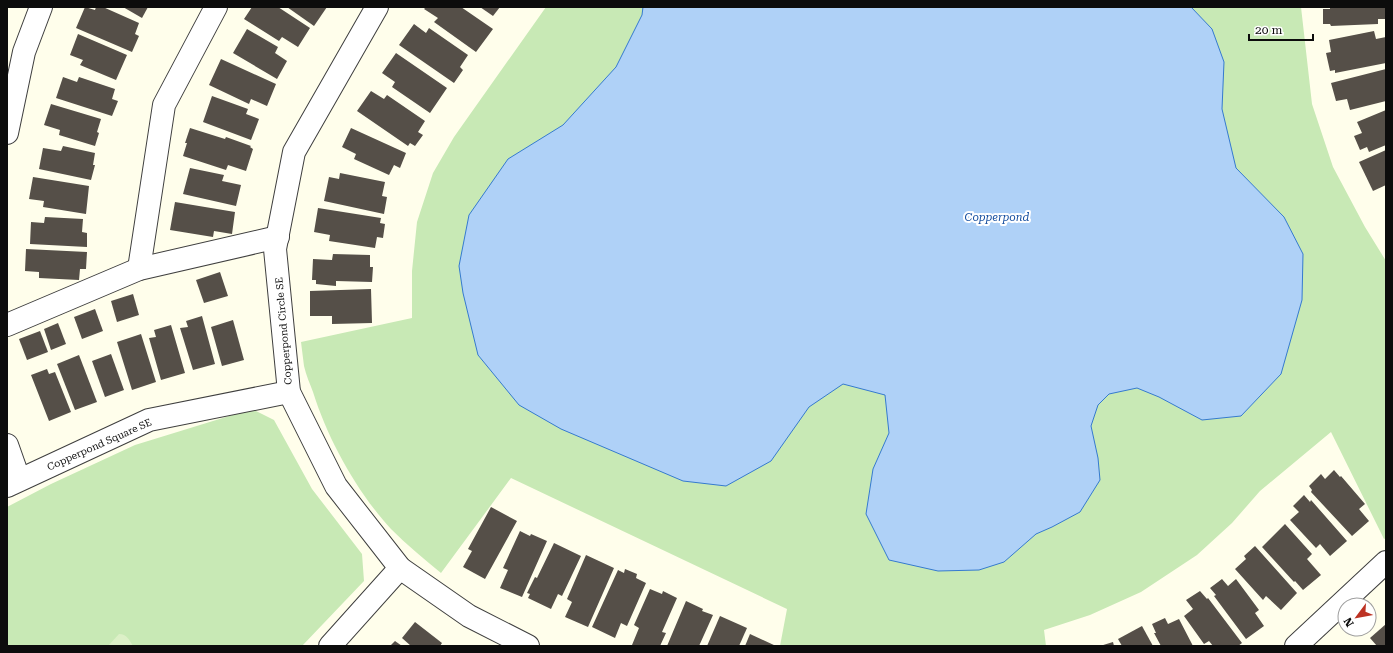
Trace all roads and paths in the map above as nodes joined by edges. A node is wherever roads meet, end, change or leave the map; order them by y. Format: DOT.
graph roads {
  1 [pos="41,7"];
  2 [pos="216,7"];
  3 [pos="377,7"];
  4 [pos="15,51"];
  5 [pos="7,133"];
  6 [pos="278,237"];
  7 [pos="139,269"];
  8 [pos="7,325"];
  9 [pos="289,392"];
  10 [pos="7,445"];
  11 [pos="13,483"];
  12 [pos="1386,562"];
  13 [pos="400,568"];
  14 [pos="515,643"];
  15 [pos="330,646"];
  16 [pos="1296,646"];
  1 -- 4 [label="street"];
  2 -- 7 [label="street"];
  3 -- 6 [label="street, Copperpond Circle SE"];
  4 -- 5 [label="street"];
  6 -- 7 [label="street"];
  6 -- 9 [label="street, Copperpond Circle SE"];
  7 -- 8 [label="street"];
  9 -- 11 [label="street, Copperpond Square SE"];
  9 -- 13 [label="street, Copperpond Circle SE"];
  10 -- 11 [label="street"];
  12 -- 16 [label="street"];
  13 -- 14 [label="street, Copperpond Circle SE"];
  13 -- 15 [label="street"];
}
